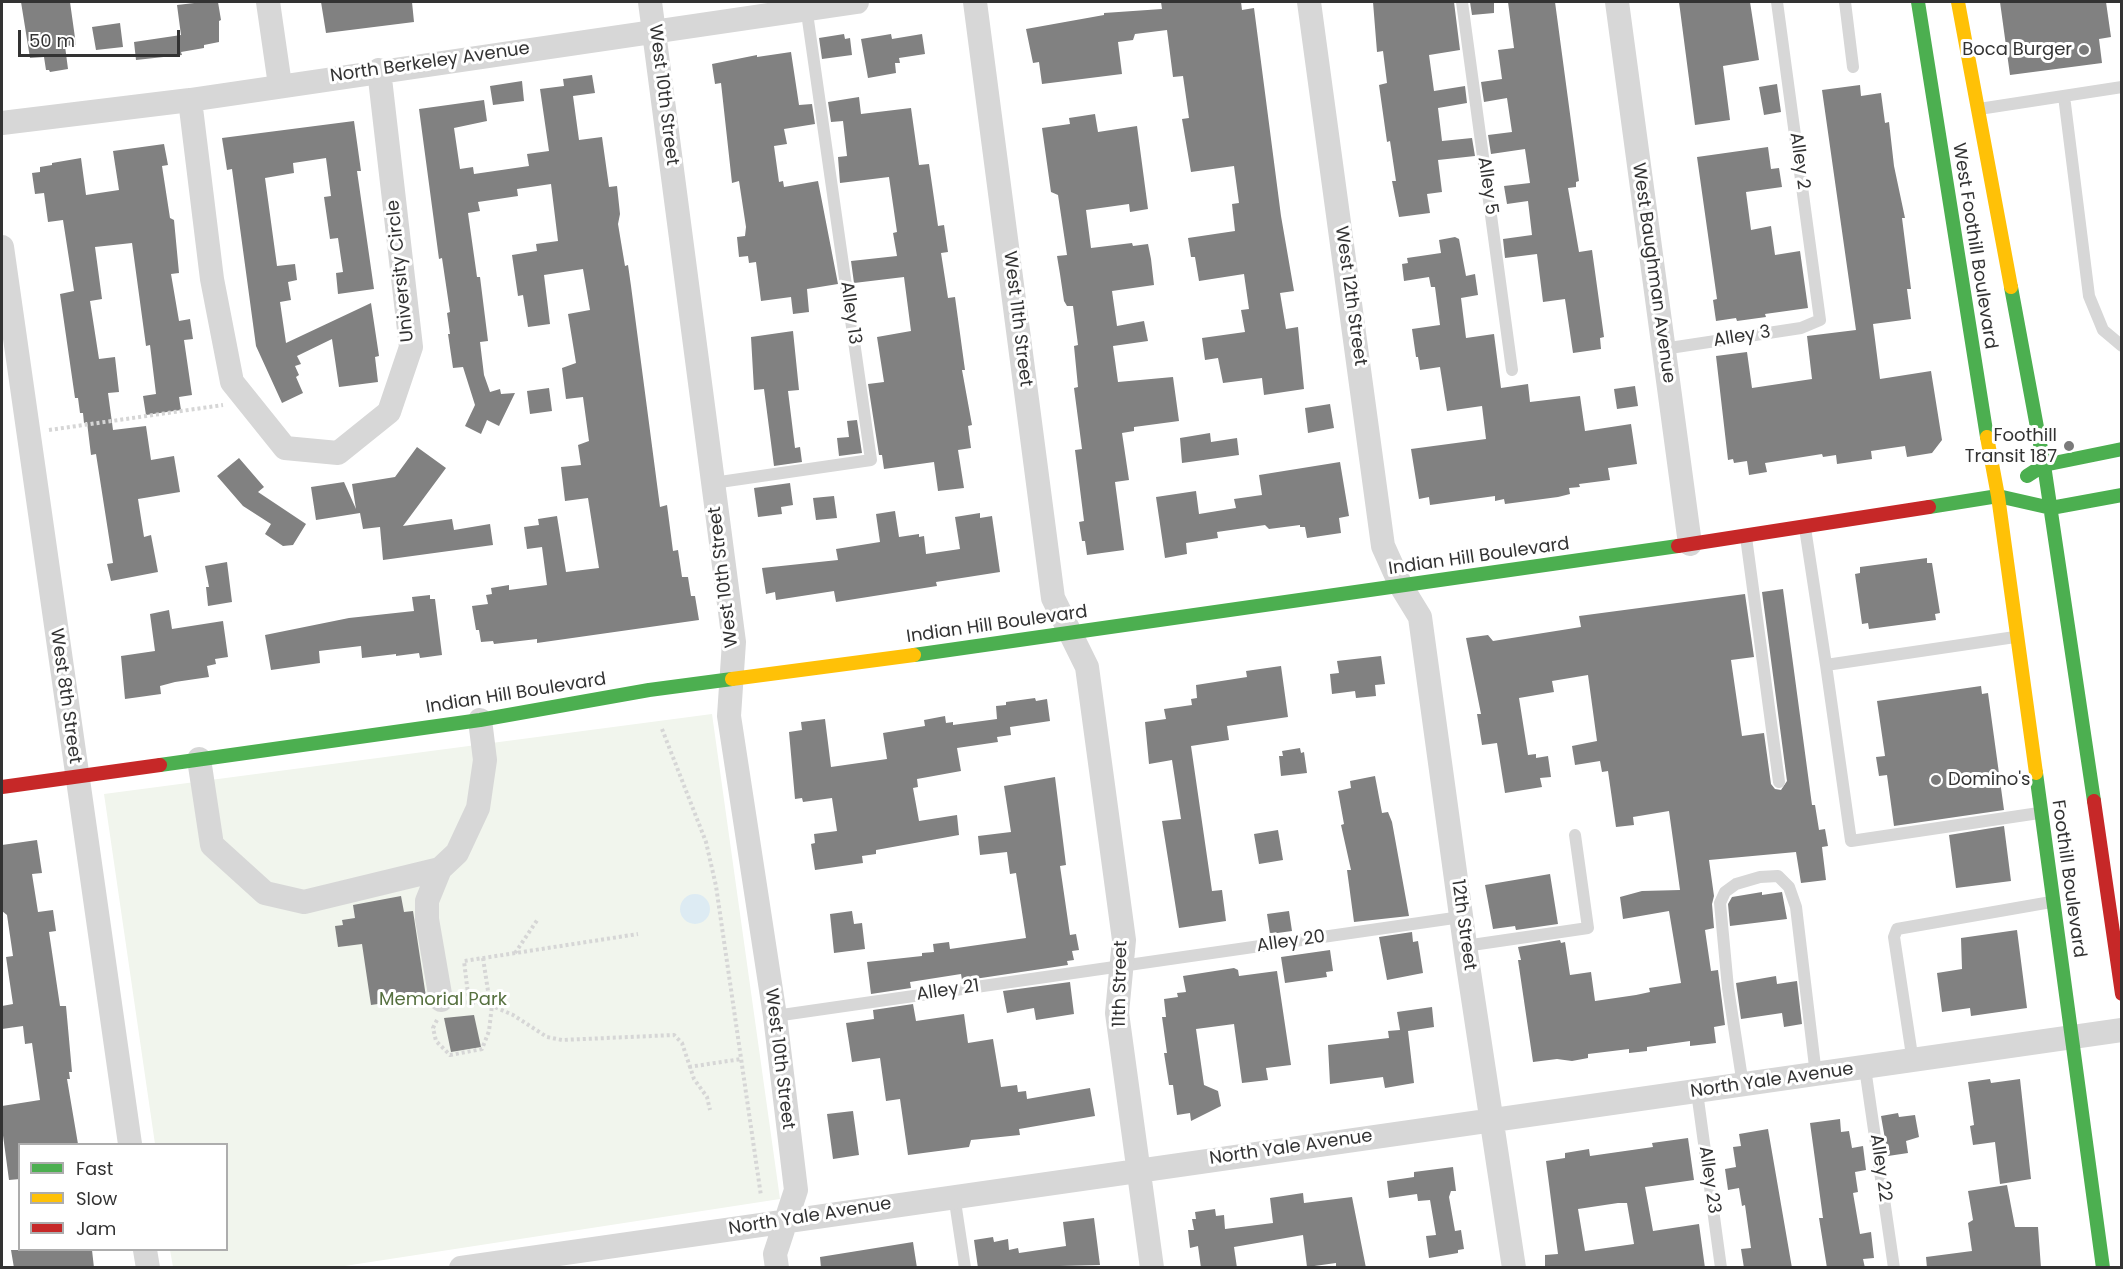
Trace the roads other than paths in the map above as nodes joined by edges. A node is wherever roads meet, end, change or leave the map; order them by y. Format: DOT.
graph roads {
  1 [pos="268,2"];
  2 [pos="650,2"];
  3 [pos="857,2"];
  4 [pos="975,2"];
  5 [pos="1309,2"];
  6 [pos="1462,2"];
  7 [pos="1617,2"];
  8 [pos="1778,2"];
  9 [pos="1845,2"];
  10 [pos="1918,2"];
  11 [pos="1958,2"];
  12 [pos="806,5"];
  13 [pos="654,30"];
  14 [pos="1852,67"];
  15 [pos="379,70"];
  16 [pos="280,85"];
  17 [pos="2121,87"];
  18 [pos="2064,96"];
  19 [pos="190,99"];
  20 [pos="1977,109"];
  21 [pos="2,123"];
  22 [pos="2,247"];
  23 [pos="1820,320"];
  24 [pos="2121,346"];
  25 [pos="1663,349"];
  26 [pos="1512,370"];
  27 [pos="2121,449"];
  28 [pos="2044,465"];
  29 [pos="713,483"];
  30 [pos="2121,495"];
  31 [pos="1998,496"];
  32 [pos="2051,508"];
  33 [pos="1805,527"];
  34 [pos="1746,536"];
  35 [pos="1690,544"];
  36 [pos="1401,586"];
  37 [pos="1070,633"];
  38 [pos="2017,637"];
  39 [pos="1826,665"];
  40 [pos="732,679"];
  41 [pos="480,720"];
  42 [pos="199,759"];
  43 [pos="77,776"];
  44 [pos="1779,782"];
  45 [pos="2,787"];
  46 [pos="2041,813"];
  47 [pos="1575,835"];
  48 [pos="440,869"];
  49 [pos="2052,901"];
  50 [pos="1461,917"];
  51 [pos="1465,946"];
  52 [pos="1121,967"];
  53 [pos="2121,994"];
  54 [pos="441,1000"];
  55 [pos="775,1016"];
  56 [pos="2121,1030"];
  57 [pos="2072,1040"];
  58 [pos="1913,1062"];
  59 [pos="1865,1068"];
  60 [pos="1816,1075"];
  61 [pos="1743,1085"];
  62 [pos="1696,1092"];
  63 [pos="1492,1120"];
  64 [pos="130,1143"];
  65 [pos="1138,1170"];
  66 [pos="954,1196"];
  67 [pos="784,1222"];
  68 [pos="146,1251"];
  69 [pos="148,1268"];
  70 [pos="461,1268"];
  71 [pos="777,1268"];
  72 [pos="964,1268"];
  73 [pos="1152,1268"];
  74 [pos="1514,1268"];
  75 [pos="1721,1268"];
  76 [pos="1894,1268"];
  77 [pos="2103,1268"];
  1 -- 16 [label="street"];
  2 -- 13 [label="street, West 10th Street"];
  3 -- 12 [label="street, North Berkeley Avenue"];
  4 -- 37 [label="street, West 11th Street"];
  5 -- 36 [label="street, West 12th Street"];
  6 -- 26 [label="lane, Alley 5"];
  7 -- 25 [label="street, West Baughman Avenue"];
  8 -- 23 [label="lane, Alley 2"];
  9 -- 14 [label="lane"];
  10 -- 31 [label="main road, West Foothill Boulevard"];
  11 -- 20 [label="main road, West Foothill Boulevard"];
  12 -- 13 [label="street, North Berkeley Avenue"];
  12 -- 29 [label="lane, Alley 13"];
  13 -- 15 [label="street, North Berkeley Avenue"];
  13 -- 29 [label="street, West 10th Street"];
  15 -- 16 [label="street, North Berkeley Avenue"];
  15 -- 19 [label="street, University Circle"];
  16 -- 19 [label="street, North Berkeley Avenue"];
  17 -- 18 [label="lane"];
  18 -- 20 [label="lane"];
  18 -- 24 [label="lane"];
  19 -- 21 [label="street, North Berkeley Avenue"];
  20 -- 28 [label="main road, West Foothill Boulevard"];
  22 -- 43 [label="street, West 8th Street"];
  23 -- 25 [label="lane, Alley 3"];
  25 -- 35 [label="street, West Baughman Avenue"];
  27 -- 28 [label="main road, Indian Hill Boulevard"];
  28 -- 31 [label="main road, Indian Hill Boulevard"];
  28 -- 32 [label="main road, Foothill Boulevard"];
  29 -- 40 [label="street, West 10th Street"];
  30 -- 32 [label="main road, Indian Hill Boulevard"];
  31 -- 32 [label="main road, Indian Hill Boulevard"];
  31 -- 33 [label="main road, Indian Hill Boulevard"];
  31 -- 38 [label="main road, Foothill Boulevard"];
  32 -- 53 [label="main road, Foothill Boulevard"];
  33 -- 34 [label="main road, Indian Hill Boulevard"];
  33 -- 39 [label="lane"];
  34 -- 35 [label="main road, Indian Hill Boulevard"];
  34 -- 44 [label="lane"];
  35 -- 36 [label="main road, Indian Hill Boulevard"];
  36 -- 37 [label="main road, Indian Hill Boulevard"];
  36 -- 50 [label="street, 12th Street"];
  37 -- 40 [label="main road, Indian Hill Boulevard"];
  37 -- 52 [label="street, 11th Street"];
  38 -- 39 [label="lane"];
  38 -- 46 [label="main road, Foothill Boulevard"];
  39 -- 46 [label="lane"];
  40 -- 41 [label="main road, Indian Hill Boulevard"];
  40 -- 55 [label="street, West 10th Street"];
  41 -- 42 [label="main road, Indian Hill Boulevard"];
  41 -- 48 [label="street"];
  42 -- 43 [label="main road, Indian Hill Boulevard"];
  42 -- 48 [label="street"];
  43 -- 45 [label="main road, Indian Hill Boulevard"];
  43 -- 64 [label="street, West 8th Street"];
  46 -- 49 [label="main road, Foothill Boulevard"];
  47 -- 51 [label="lane"];
  48 -- 54 [label="street"];
  49 -- 57 [label="main road, Foothill Boulevard"];
  49 -- 58 [label="lane"];
  50 -- 51 [label="street, 12th Street"];
  50 -- 52 [label="lane, Alley 20"];
  51 -- 63 [label="street, 12th Street"];
  52 -- 55 [label="lane, Alley 21"];
  52 -- 65 [label="street, 11th Street"];
  55 -- 67 [label="street, West 10th Street"];
  56 -- 57 [label="street, North Yale Avenue"];
  57 -- 58 [label="street, North Yale Avenue"];
  57 -- 77 [label="main road, Foothill Boulevard"];
  58 -- 59 [label="street, North Yale Avenue"];
  59 -- 60 [label="street, North Yale Avenue"];
  59 -- 76 [label="lane, Alley 22"];
  60 -- 61 [label="street, North Yale Avenue"];
  60 -- 61 [label="lane"];
  61 -- 62 [label="street, North Yale Avenue"];
  62 -- 63 [label="street, North Yale Avenue"];
  62 -- 75 [label="lane, Alley 23"];
  63 -- 65 [label="street, North Yale Avenue"];
  63 -- 74 [label="street, 12th Street"];
  65 -- 66 [label="street, North Yale Avenue"];
  65 -- 73 [label="street, 11th Street"];
  66 -- 67 [label="street, North Yale Avenue"];
  66 -- 72 [label="lane"];
  67 -- 70 [label="street, North Yale Avenue"];
  67 -- 71 [label="street, West 10th Street"];
  68 -- 69 [label="street"];
}
